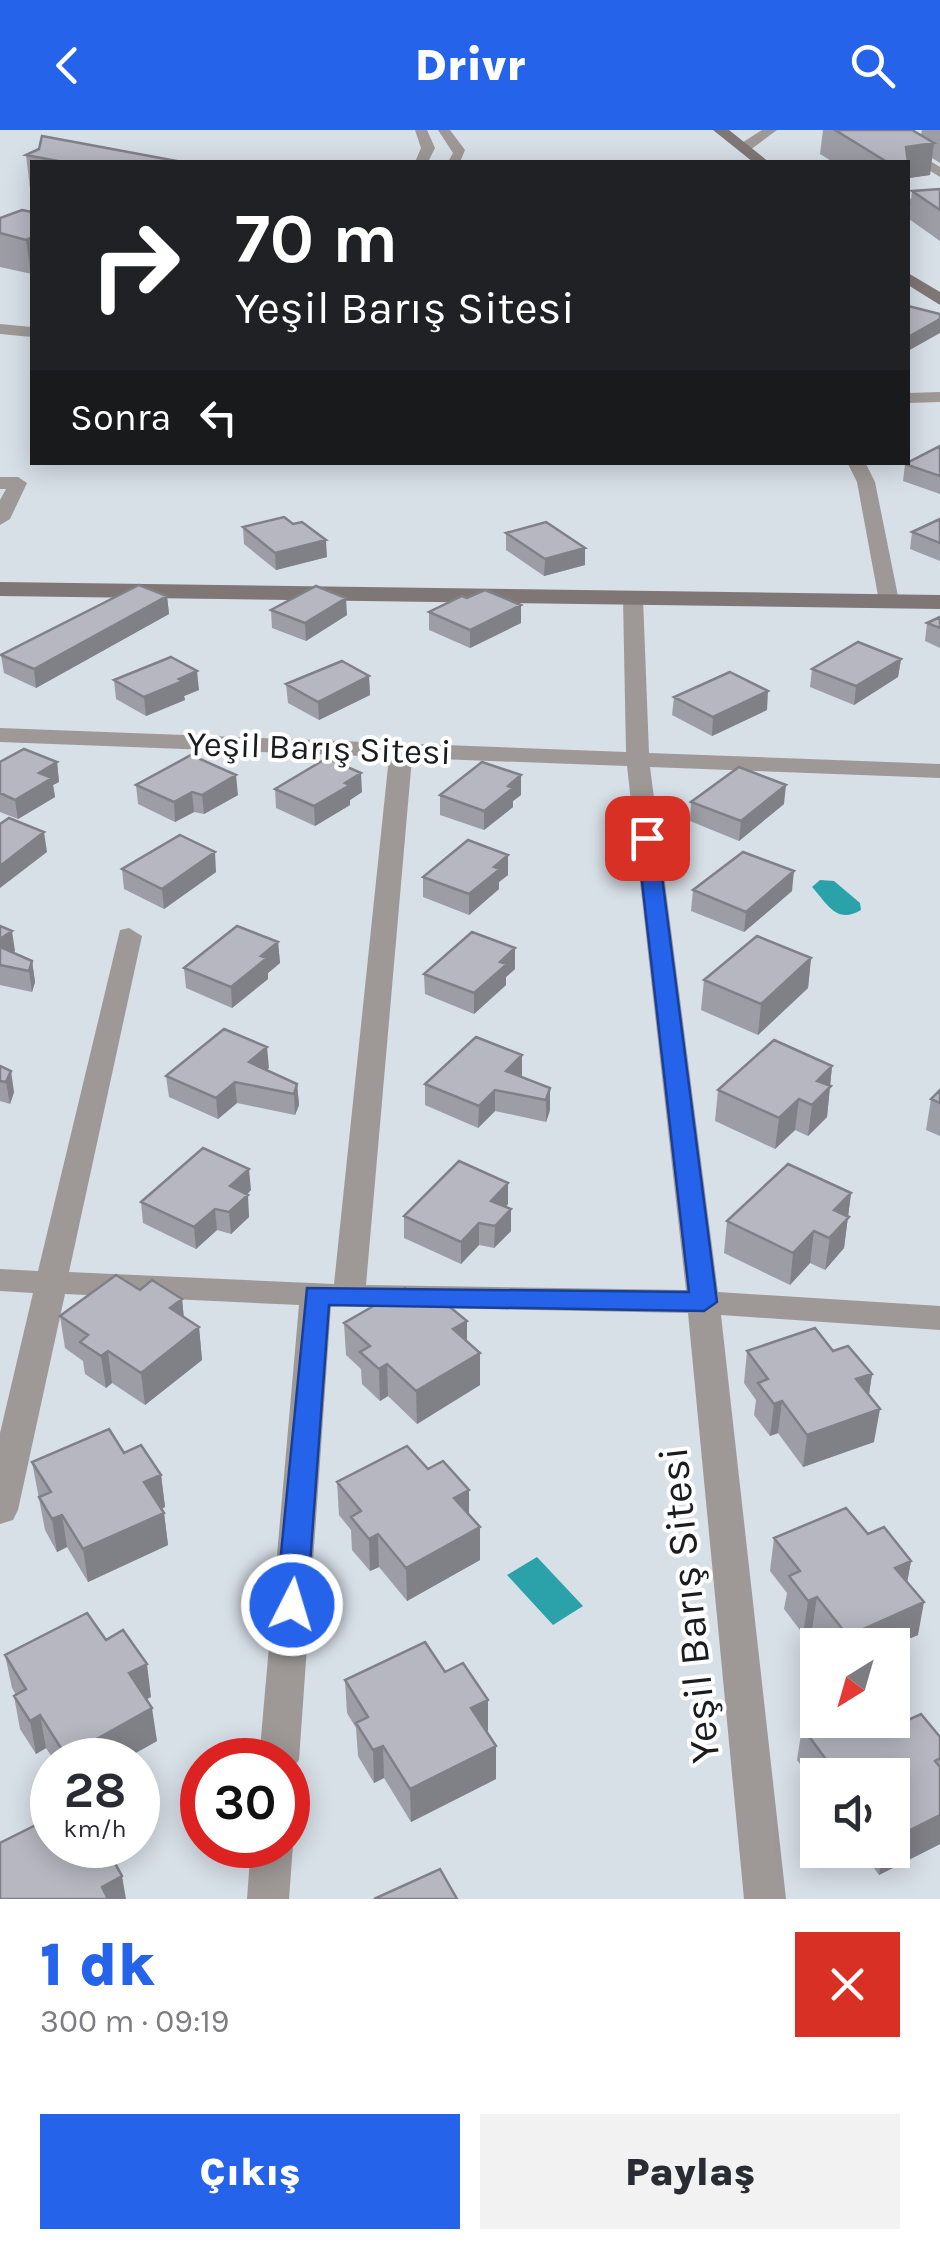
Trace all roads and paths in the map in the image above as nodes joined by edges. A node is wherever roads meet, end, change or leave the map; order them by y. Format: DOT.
graph roads {
  1 [pos="421,130"];
  2 [pos="444,130"];
  3 [pos="720,130"];
  4 [pos="770,130"];
  5 [pos="870,130"];
  6 [pos="882,130"];
  7 [pos="745,146"];
  8 [pos="423,160"];
  9 [pos="455,160"];
  10 [pos="760,160"];
  11 [pos="940,163"];
  12 [pos="940,173"];
  13 [pos="940,200"];
  14 [pos="910,203"];
  15 [pos="910,260"];
  16 [pos="910,279"];
  17 [pos="940,280"];
  18 [pos="940,300"];
  19 [pos="0,329"];
  20 [pos="30,332"];
  21 [pos="910,398"];
  22 [pos="940,398"];
  23 [pos="858,465"];
  24 [pos="9,483"];
  25 [pos="0,519"];
  26 [pos="0,589"];
  27 [pos="633,598"];
  28 [pos="889,601"];
  29 [pos="940,602"];
  30 [pos="0,735"];
  31 [pos="401,751"];
  32 [pos="638,760"];
  33 [pos="940,771"];
  34 [pos="129,936"];
  35 [pos="0,1280"];
  36 [pos="52,1282"];
  37 [pos="333,1296"];
  38 [pos="704,1302"];
  39 [pos="940,1318"];
  40 [pos="0,1510"];
  41 [pos="282,1738"];
  42 [pos="270,1868"];
  43 [pos="268,1899"];
  44 [pos="765,1899"];
  1 -- 8 [label="street"];
  2 -- 9 [label="street"];
  3 -- 7 [label="street"];
  4 -- 7 [label="street"];
  5 -- 12 [label="street"];
  6 -- 11 [label="street"];
  7 -- 10 [label="street"];
  13 -- 14 [label="street"];
  15 -- 17 [label="street"];
  16 -- 18 [label="street"];
  19 -- 20 [label="street"];
  21 -- 22 [label="street"];
  23 -- 28 [label="street"];
  24 -- 25 [label="street"];
  26 -- 27 [label="street"];
  27 -- 28 [label="street"];
  27 -- 32 [label="street, Yeşil Barış Sitesi"];
  28 -- 29 [label="street"];
  30 -- 31 [label="street, Yeşil Barış Sitesi"];
  31 -- 32 [label="street, Yeşil Barış Sitesi"];
  31 -- 37 [label="street"];
  32 -- 33 [label="street, Yeşil Barış Sitesi"];
  32 -- 38 [label="street, Yeşil Barış Sitesi"];
  34 -- 36 [label="street"];
  35 -- 36 [label="street"];
  36 -- 37 [label="street"];
  36 -- 40 [label="street"];
  37 -- 38 [label="street"];
  37 -- 41 [label="street"];
  38 -- 39 [label="street"];
  38 -- 44 [label="street, Yeşil Barış Sitesi"];
  42 -- 43 [label="street"];
}
